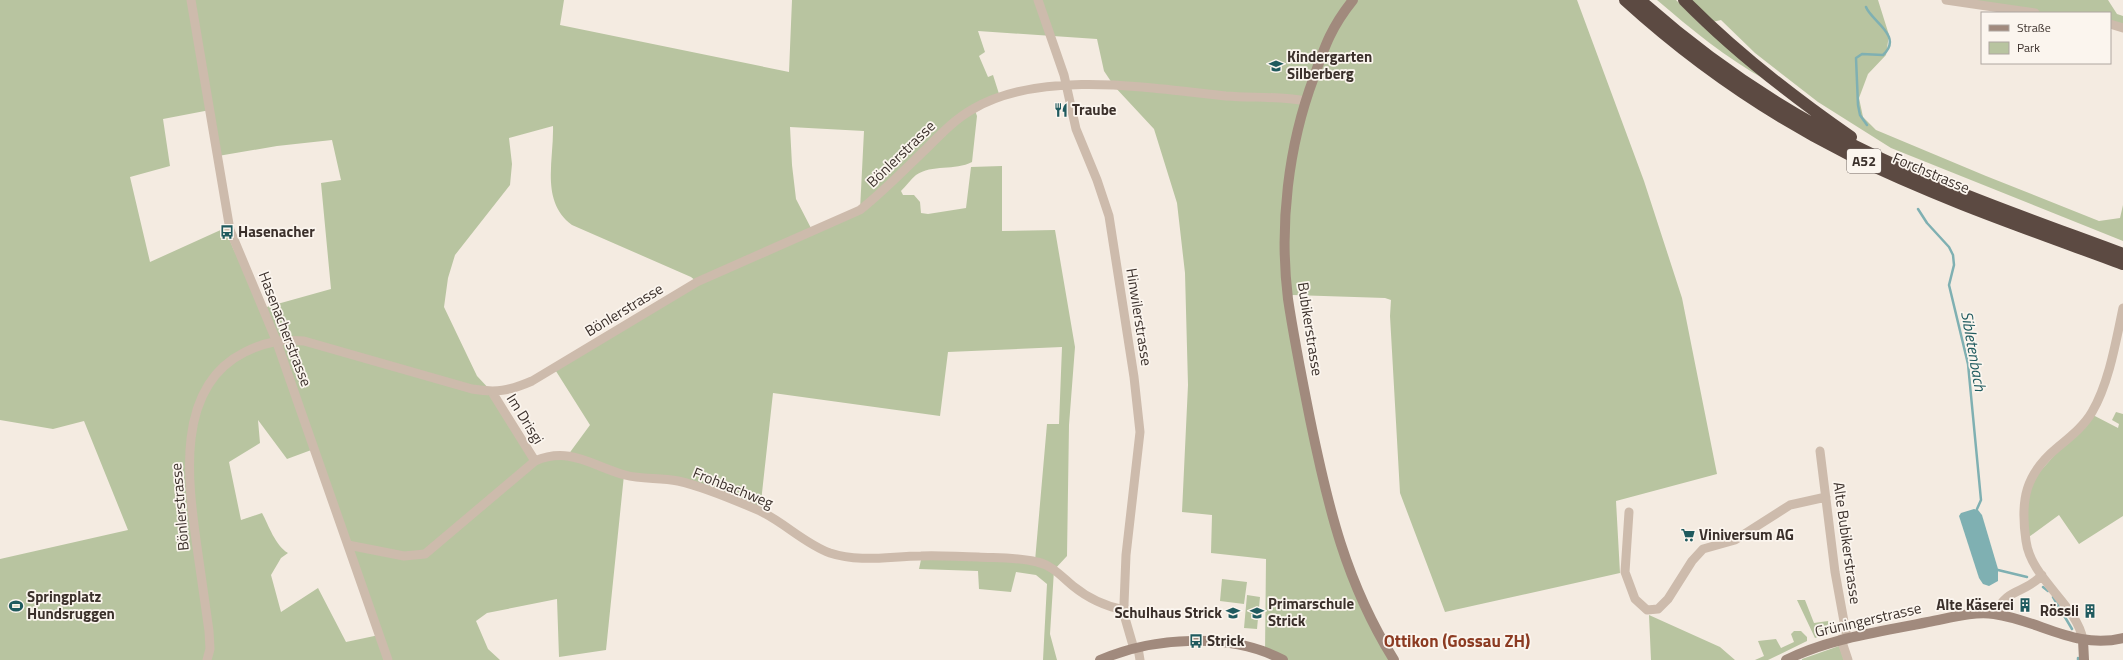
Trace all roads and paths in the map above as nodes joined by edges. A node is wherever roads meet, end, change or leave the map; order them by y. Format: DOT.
graph roads {
  1 [pos="192,0"];
  2 [pos="1038,0"];
  3 [pos="1353,0"];
  4 [pos="1625,0"];
  5 [pos="1640,0"];
  6 [pos="1684,0"];
  7 [pos="1946,0"];
  8 [pos="2028,12"];
  9 [pos="2111,24"];
  10 [pos="2123,28"];
  11 [pos="1066,84"];
  12 [pos="1305,101"];
  13 [pos="1885,160"];
  14 [pos="2123,254"];
  15 [pos="2123,264"];
  16 [pos="2123,308"];
  17 [pos="276,340"];
  18 [pos="492,392"];
  19 [pos="1820,451"];
  20 [pos="535,461"];
  21 [pos="1826,497"];
  22 [pos="1628,512"];
  23 [pos="348,545"];
  24 [pos="2042,575"];
  25 [pos="1124,610"];
  26 [pos="1995,614"];
  27 [pos="1844,638"];
  28 [pos="2123,638"];
  29 [pos="2083,640"];
  30 [pos="1136,648"];
  31 [pos="207,660"];
  32 [pos="388,660"];
  33 [pos="1100,660"];
  34 [pos="1140,660"];
  35 [pos="1283,660"];
  36 [pos="1394,660"];
  37 [pos="1786,660"];
  38 [pos="1848,660"];
  39 [pos="2084,660"];
  1 -- 17 [label="street, Hasenacherstrasse"];
  2 -- 11 [label="street, Hinwilerstrasse"];
  3 -- 12 [label="main road, Bubikerstrasse"];
  4 -- 15 [label="highway, Forchstrasse / A52"];
  5 -- 13 [label="highway, Forchstrasse / A52"];
  6 -- 13 [label="highway"];
  7 -- 8 [label="street"];
  9 -- 10 [label="street"];
  11 -- 12 [label="street, Bönlerstrasse"];
  11 -- 18 [label="street, Bönlerstrasse"];
  11 -- 25 [label="street, Hinwilerstrasse"];
  12 -- 36 [label="main road, Bubikerstrasse"];
  13 -- 14 [label="highway, Forchstrasse / A52"];
  16 -- 24 [label="street"];
  17 -- 18 [label="street, Bönlerstrasse"];
  17 -- 23 [label="street, Hasenacherstrasse"];
  17 -- 31 [label="street, Bönlerstrasse"];
  18 -- 20 [label="street, Im Drisgi"];
  19 -- 21 [label="street, Alte Bubikerstrasse"];
  20 -- 23 [label="street, Frohbachweg"];
  20 -- 25 [label="street, Frohbachweg"];
  21 -- 22 [label="street"];
  21 -- 27 [label="street, Alte Bubikerstrasse"];
  23 -- 32 [label="street, Hasenacherstrasse"];
  24 -- 26 [label="street"];
  24 -- 29 [label="street"];
  25 -- 30 [label="street, Hinwilerstrasse"];
  26 -- 27 [label="main road, Grüningerstrasse"];
  26 -- 29 [label="main road, Grüningerstrasse"];
  27 -- 37 [label="main road, Grüningerstrasse"];
  27 -- 38 [label="street, Alte Bubikerstrasse"];
  28 -- 29 [label="main road, Grüningerstrasse"];
  29 -- 39 [label="main road"];
  30 -- 33 [label="main road"];
  30 -- 34 [label="street, Hinwilerstrasse"];
  30 -- 35 [label="main road"];
}
